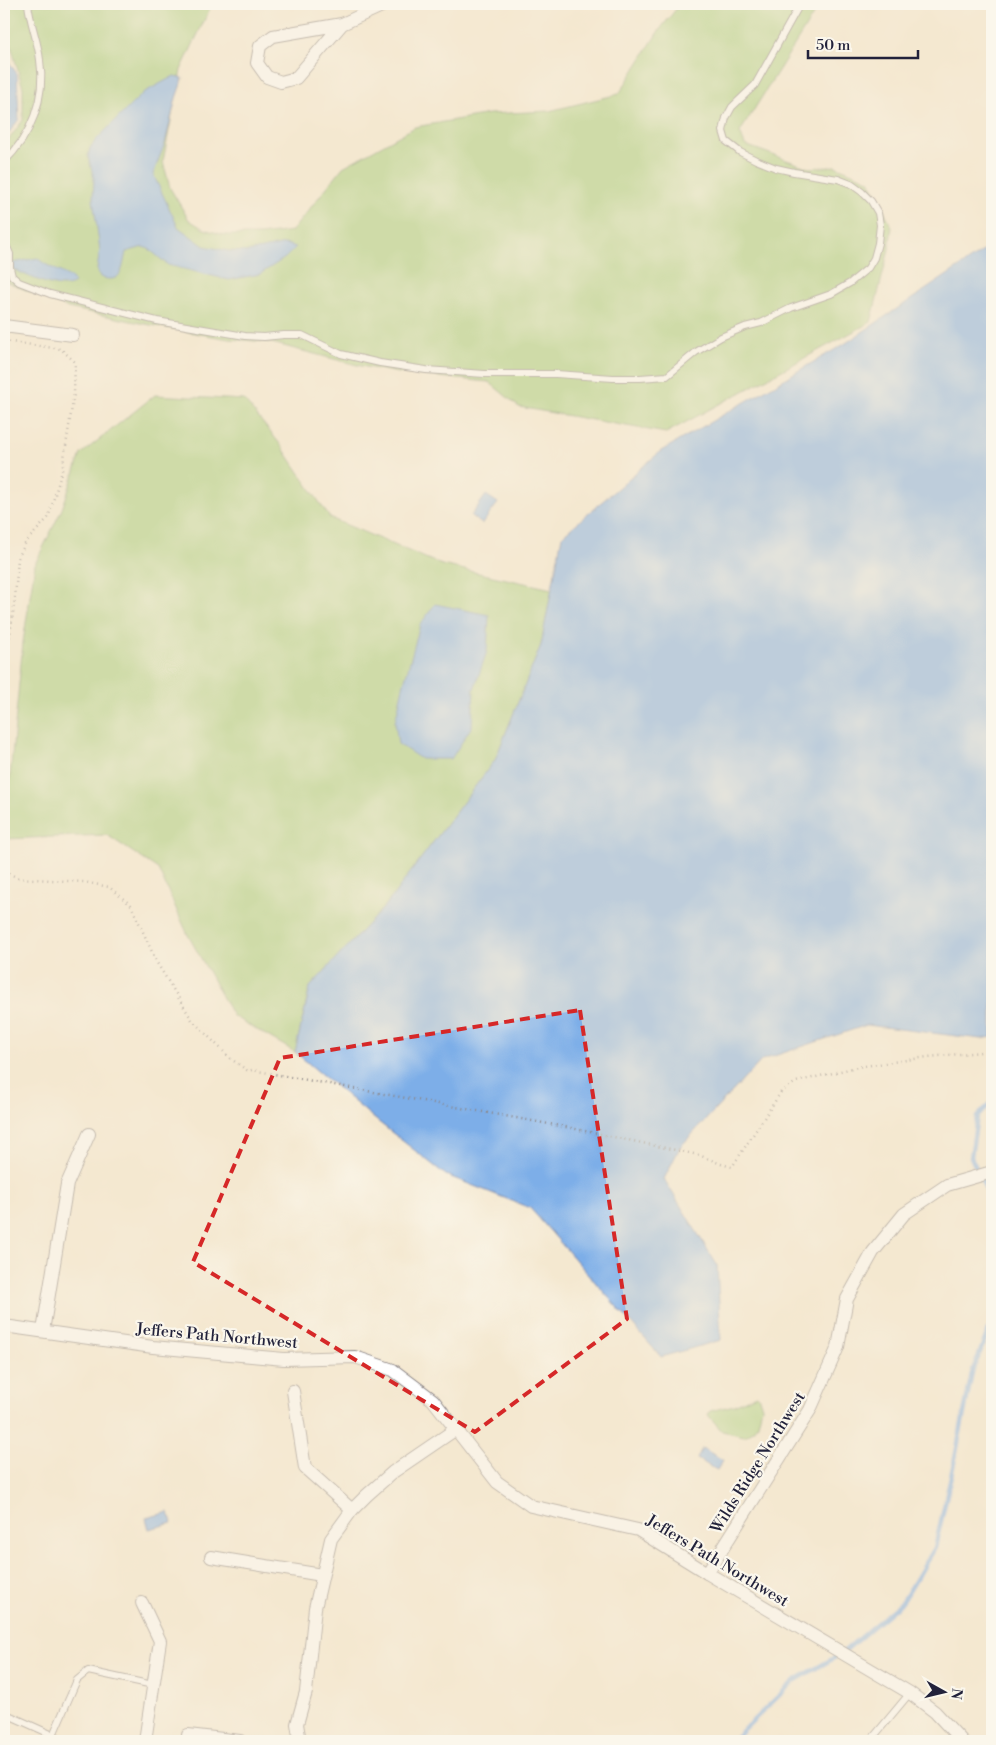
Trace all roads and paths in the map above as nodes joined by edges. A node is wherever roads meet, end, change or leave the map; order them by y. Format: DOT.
graph roads {
  1 [pos="28,4"];
  2 [pos="386,4"];
  3 [pos="800,4"];
  4 [pos="342,24"];
  5 [pos="4,162"];
  6 [pos="4,240"];
  7 [pos="4,326"];
  8 [pos="73,335"];
  9 [pos="4,341"];
  10 [pos="4,680"];
  11 [pos="4,871"];
  12 [pos="992,1051"];
  13 [pos="89,1134"];
  14 [pos="992,1172"];
  15 [pos="4,1326"];
  16 [pos="43,1331"];
  17 [pos="293,1391"];
  18 [pos="456,1429"];
  19 [pos="352,1510"];
  20 [pos="211,1557"];
  21 [pos="707,1573"];
  22 [pos="322,1575"];
  23 [pos="142,1603"];
  24 [pos="153,1685"];
  25 [pos="910,1693"];
  26 [pos="4,1713"];
  27 [pos="52,1735"];
  28 [pos="188,1735"];
  29 [pos="66,1741"];
  30 [pos="145,1741"];
  31 [pos="240,1741"];
  32 [pos="300,1741"];
  33 [pos="870,1741"];
  34 [pos="962,1741"];
  1 -- 5 [label="lane"];
  2 -- 4 [label="street"];
  3 -- 6 [label="lane"];
  4 -- 4 [label="street"];
  7 -- 8 [label="street"];
  9 -- 10 [label="path"];
  11 -- 12 [label="path"];
  13 -- 16 [label="street"];
  14 -- 21 [label="street, Wilds Ridge Northwest"];
  15 -- 16 [label="street, Jeffers Path Northwest"];
  16 -- 18 [label="street, Jeffers Path Northwest"];
  17 -- 19 [label="street"];
  18 -- 19 [label="street"];
  18 -- 21 [label="street, Jeffers Path Northwest"];
  19 -- 22 [label="street"];
  20 -- 22 [label="street"];
  21 -- 25 [label="street, Jeffers Path Northwest"];
  22 -- 32 [label="street"];
  23 -- 24 [label="street"];
  24 -- 27 [label="lane"];
  24 -- 30 [label="street"];
  25 -- 33 [label="lane"];
  25 -- 34 [label="street, Jeffers Path Northwest"];
  26 -- 27 [label="lane"];
  27 -- 29 [label="lane"];
  28 -- 31 [label="street"];
}
